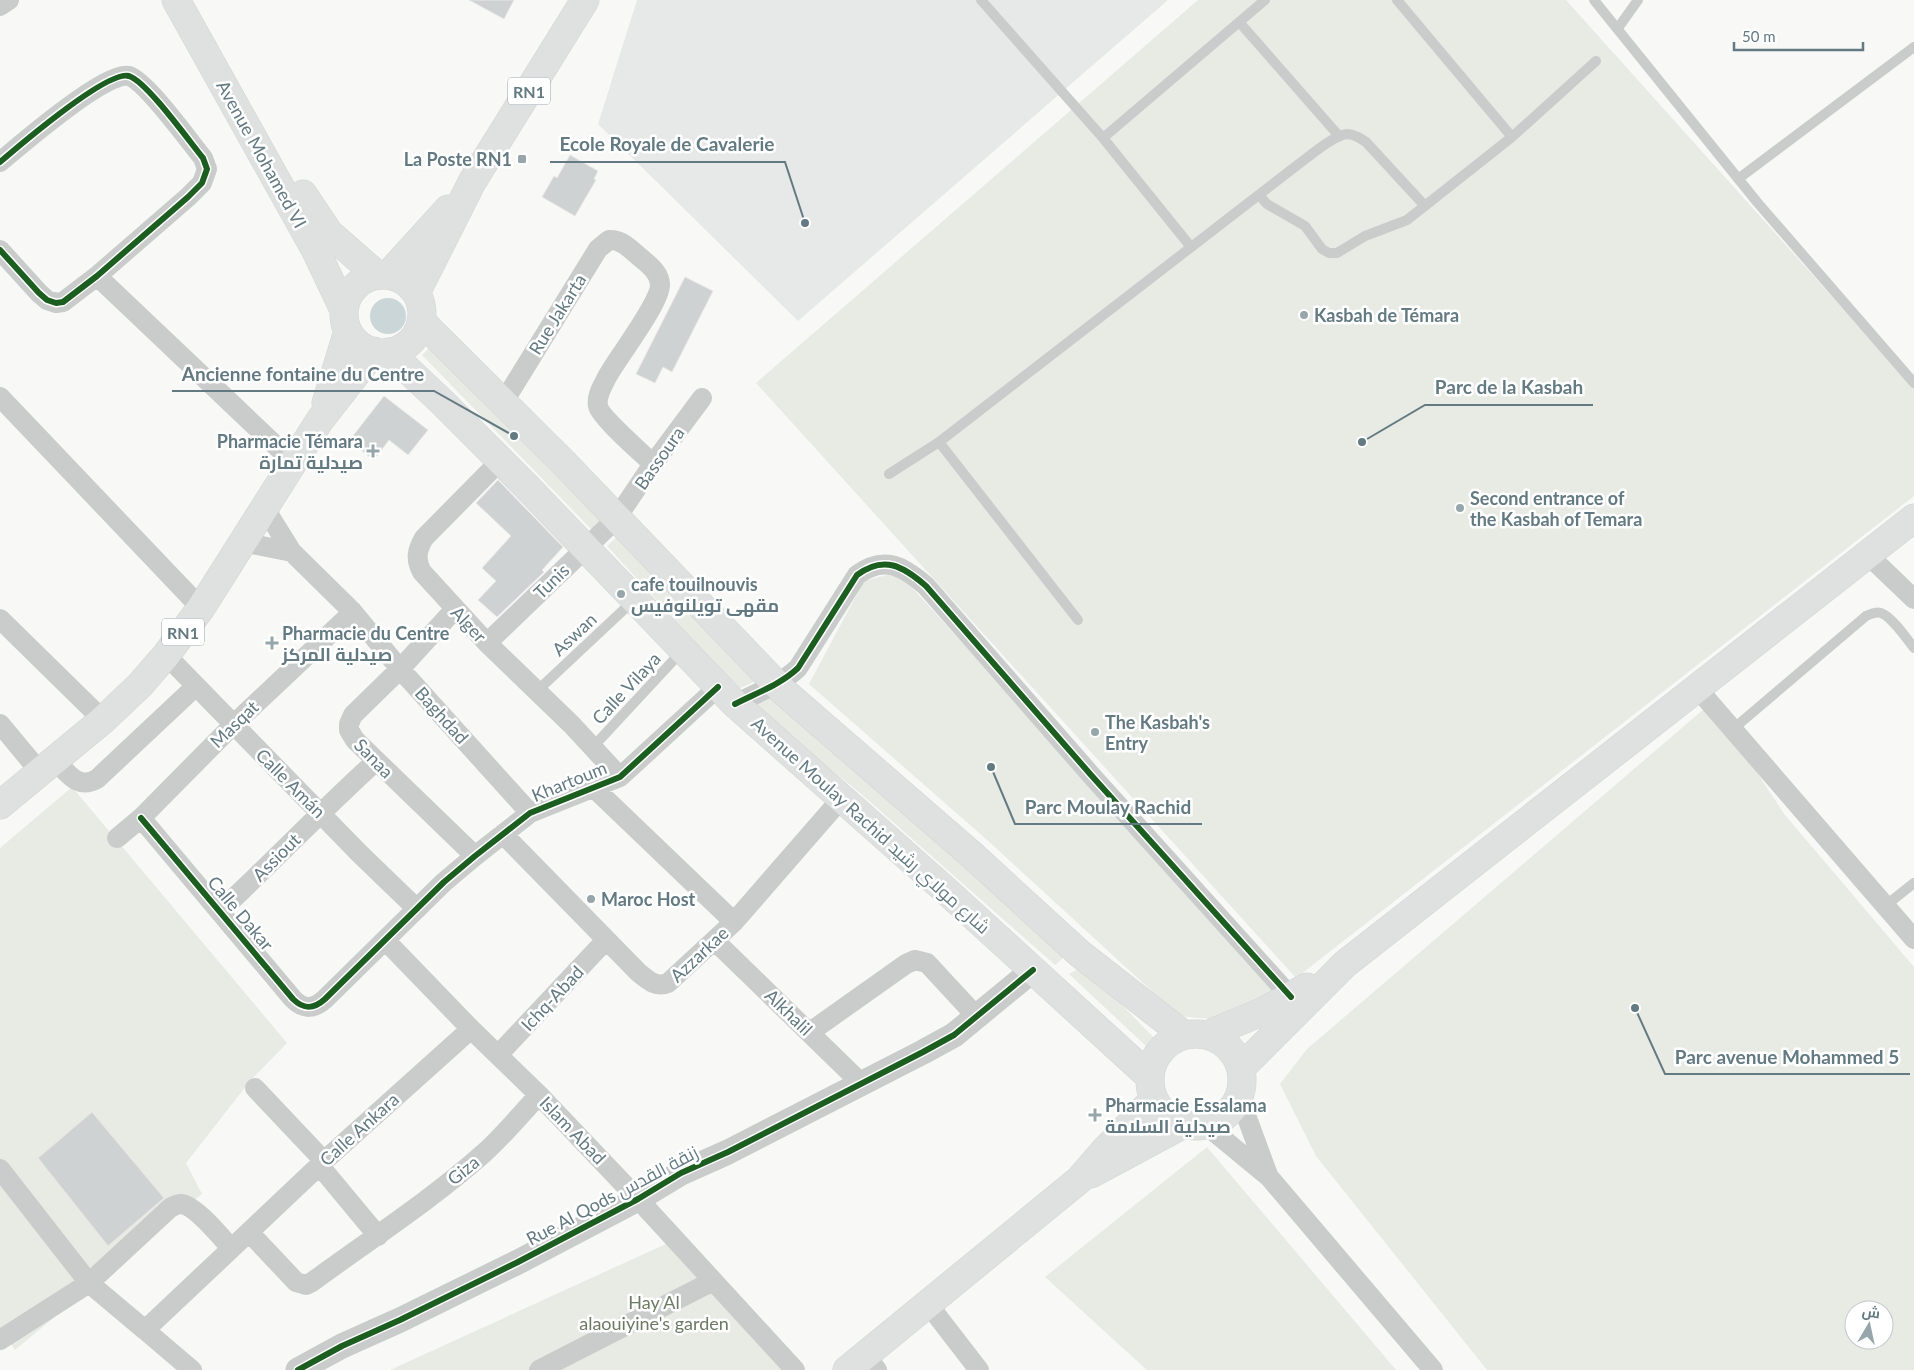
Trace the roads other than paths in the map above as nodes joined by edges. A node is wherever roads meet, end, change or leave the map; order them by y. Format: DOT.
graph roads {
  1 [pos="9,0"];
  2 [pos="176,0"];
  3 [pos="188,0"];
  4 [pos="585,0"];
  5 [pos="981,0"];
  6 [pos="1265,0"];
  7 [pos="1397,0"];
  8 [pos="1594,0"];
  9 [pos="1638,0"];
  10 [pos="0,6"];
  11 [pos="1240,23"];
  12 [pos="1618,28"];
  13 [pos="1914,47"];
  14 [pos="1596,61"];
  15 [pos="1339,136"];
  16 [pos="1512,137"];
  17 [pos="1103,138"];
  18 [pos="0,162"];
  19 [pos="1738,179"];
  20 [pos="472,182"];
  21 [pos="1259,195"];
  22 [pos="1425,206"];
  23 [pos="1192,247"];
  24 [pos="0,250"];
  25 [pos="382,275"];
  26 [pos="97,276"];
  27 [pos="416,293"];
  28 [pos="346,320"];
  29 [pos="421,321"];
  30 [pos="382,352"];
  31 [pos="1914,382"];
  32 [pos="0,397"];
  33 [pos="702,398"];
  34 [pos="503,403"];
  35 [pos="320,420"];
  36 [pos="939,442"];
  37 [pos="500,461"];
  38 [pos="293,462"];
  39 [pos="653,464"];
  40 [pos="889,474"];
  41 [pos="264,507"];
  42 [pos="1914,518"];
  43 [pos="616,519"];
  44 [pos="242,542"];
  45 [pos="584,549"];
  46 [pos="292,552"];
  47 [pos="1867,554"];
  48 [pos="1914,599"];
  49 [pos="634,600"];
  50 [pos="201,608"];
  51 [pos="455,609"];
  52 [pos="353,612"];
  53 [pos="0,619"];
  54 [pos="1078,620"];
  55 [pos="487,643"];
  56 [pos="1914,648"];
  57 [pos="683,651"];
  58 [pos="166,654"];
  59 [pos="400,669"];
  60 [pos="776,684"];
  61 [pos="196,686"];
  62 [pos="1697,688"];
  63 [pos="537,691"];
  64 [pos="726,695"];
  65 [pos="103,720"];
  66 [pos="233,725"];
  67 [pos="1733,729"];
  68 [pos="3,734"];
  69 [pos="592,748"];
  70 [pos="375,762"];
  71 [pos="47,766"];
  72 [pos="620,777"];
  73 [pos="594,788"];
  74 [pos="841,800"];
  75 [pos="0,805"];
  76 [pos="320,812"];
  77 [pos="530,813"];
  78 [pos="141,818"];
  79 [pos="504,834"];
  80 [pos="117,838"];
  81 [pos="475,856"];
  82 [pos="1914,882"];
  83 [pos="1885,906"];
  84 [pos="417,909"];
  85 [pos="220,911"];
  86 [pos="734,922"];
  87 [pos="1914,939"];
  88 [pos="385,940"];
  89 [pos="606,940"];
  90 [pos="715,941"];
  91 [pos="1079,953"];
  92 [pos="1345,964"];
  93 [pos="1040,977"];
  94 [pos="1291,997"];
  95 [pos="325,999"];
  96 [pos="977,1017"];
  97 [pos="471,1029"];
  98 [pos="810,1032"];
  99 [pos="1196,1035"];
  100 [pos="498,1055"];
  101 [pos="1241,1068"];
  102 [pos="862,1084"];
  103 [pos="255,1088"];
  104 [pos="1152,1088"];
  105 [pos="539,1095"];
  106 [pos="1239,1096"];
  107 [pos="1195,1124"];
  108 [pos="322,1163"];
  109 [pos="0,1169"];
  110 [pos="1269,1177"];
  111 [pos="1079,1180"];
  112 [pos="638,1199"];
  113 [pos="249,1232"];
  114 [pos="378,1236"];
  115 [pos="231,1248"];
  116 [pos="713,1280"];
  117 [pos="89,1283"];
  118 [pos="928,1304"];
  119 [pos="145,1330"];
  120 [pos="0,1340"];
  121 [pos="863,1365"];
  122 [pos="311,1367"];
  123 [pos="544,1369"];
  124 [pos="192,1370"];
  125 [pos="795,1370"];
  126 [pos="979,1370"];
  127 [pos="1433,1370"];
  1 -- 10 [label="street"];
  2 -- 28 [label="main road, Avenue Mohamed VI"];
  3 -- 25 [label="main road, Avenue Mohamed VI"];
  4 -- 20 [label="main road, RN1"];
  5 -- 17 [label="lane"];
  6 -- 11 [label="lane"];
  7 -- 16 [label="lane"];
  8 -- 12 [label="lane"];
  9 -- 12 [label="lane"];
  11 -- 15 [label="lane"];
  11 -- 17 [label="lane"];
  12 -- 19 [label="lane"];
  13 -- 19 [label="lane"];
  14 -- 16 [label="lane"];
  15 -- 21 [label="lane"];
  15 -- 22 [label="lane"];
  16 -- 22 [label="lane"];
  17 -- 23 [label="lane"];
  18 -- 26 [label="street"];
  19 -- 31 [label="lane"];
  20 -- 25 [label="main road, RN1"];
  20 -- 27 [label="main road, RN1"];
  21 -- 22 [label="lane"];
  21 -- 23 [label="lane"];
  23 -- 36 [label="lane"];
  24 -- 26 [label="street"];
  25 -- 27 [label="main road"];
  25 -- 28 [label="main road, RN1"];
  26 -- 38 [label="street"];
  27 -- 29 [label="main road"];
  28 -- 30 [label="main road"];
  28 -- 35 [label="main road, RN1"];
  29 -- 30 [label="main road, RN1"];
  29 -- 34 [label="main road"];
  30 -- 35 [label="main road, RN1"];
  30 -- 37 [label="main road, Avenue Moulay Rachid شارع مولاي رشيد"];
  32 -- 50 [label="street"];
  33 -- 39 [label="street, Bassoura"];
  34 -- 39 [label="street, Rue Jakarta"];
  34 -- 43 [label="main road"];
  35 -- 38 [label="main road, RN1"];
  36 -- 40 [label="lane"];
  36 -- 54 [label="lane"];
  37 -- 45 [label="main road, Avenue Moulay Rachid شارع مولاي رشيد"];
  37 -- 51 [label="street, Alger"];
  38 -- 41 [label="main road, RN1"];
  39 -- 43 [label="street, Bassoura"];
  41 -- 44 [label="main road, RN1"];
  41 -- 46 [label="street, Baghdad"];
  42 -- 47 [label="main road"];
  43 -- 45 [label="street, Tunis"];
  43 -- 60 [label="main road"];
  44 -- 46 [label="street"];
  44 -- 50 [label="main road, RN1"];
  45 -- 49 [label="main road, Avenue Moulay Rachid شارع مولاي رشيد"];
  45 -- 55 [label="street, Tunis"];
  46 -- 52 [label="street, Baghdad"];
  47 -- 48 [label="street"];
  47 -- 62 [label="main road"];
  49 -- 57 [label="main road, Avenue Moulay Rachid شارع مولاي رشيد"];
  49 -- 63 [label="lane, Aswan"];
  50 -- 58 [label="main road, RN1"];
  51 -- 55 [label="street, Alger"];
  51 -- 59 [label="street, Sanaa"];
  52 -- 59 [label="street, Baghdad"];
  52 -- 66 [label="street, Masqat"];
  53 -- 65 [label="street"];
  55 -- 63 [label="street, Alger"];
  56 -- 67 [label="lane"];
  57 -- 64 [label="main road, Avenue Moulay Rachid شارع مولاي رشيد"];
  57 -- 69 [label="lane, Calle Vilaya"];
  58 -- 61 [label="street, Calle Amán"];
  58 -- 65 [label="main road, RN1"];
  59 -- 70 [label="street, Sanaa"];
  59 -- 77 [label="street, Baghdad"];
  60 -- 64 [label="street, Khartoum"];
  60 -- 91 [label="main road"];
  60 -- 94 [label="street, Khartoum"];
  61 -- 66 [label="street, Calle Amán"];
  61 -- 71 [label="street"];
  62 -- 67 [label="street"];
  62 -- 92 [label="main road"];
  63 -- 69 [label="street, Alger"];
  64 -- 72 [label="street, Khartoum"];
  64 -- 74 [label="main road, Avenue Moulay Rachid شارع مولاي رشيد"];
  65 -- 71 [label="main road, RN1"];
  66 -- 76 [label="street, Calle Amán"];
  66 -- 78 [label="street, Masqat"];
  67 -- 83 [label="street"];
  68 -- 71 [label="street"];
  69 -- 72 [label="street, Alger"];
  70 -- 76 [label="street, Assiout"];
  70 -- 81 [label="street, Sanaa"];
  71 -- 75 [label="main road, RN1"];
  72 -- 73 [label="street, Khartoum"];
  73 -- 77 [label="street, Khartoum"];
  73 -- 86 [label="street"];
  74 -- 86 [label="street, Azzarkae"];
  74 -- 93 [label="main road, Avenue Moulay Rachid شارع مولاي رشيد"];
  76 -- 84 [label="street, Calle Amán"];
  76 -- 85 [label="street, Assiout"];
  77 -- 79 [label="street, Khartoum"];
  78 -- 80 [label="street, Masqat"];
  78 -- 85 [label="street, Calle Dakar"];
  79 -- 81 [label="street, Khartoum"];
  79 -- 89 [label="street, Azzarkae"];
  81 -- 84 [label="street, Khartoum"];
  82 -- 83 [label="lane"];
  83 -- 87 [label="street"];
  84 -- 88 [label="street, Khartoum"];
  85 -- 95 [label="street, Calle Dakar"];
  86 -- 90 [label="street, Azzarkae"];
  88 -- 95 [label="street, Khartoum"];
  88 -- 97 [label="street, Islam Abad"];
  89 -- 90 [label="street, Azzarkae"];
  89 -- 100 [label="street, Ichq-Abad"];
  90 -- 98 [label="street, Alkhalil"];
  91 -- 93 [label="main road"];
  91 -- 99 [label="main road"];
  92 -- 94 [label="main road"];
  92 -- 101 [label="main road"];
  93 -- 96 [label="street, Rue Al Qods زنقة القدس"];
  93 -- 104 [label="main road, Avenue Moulay Rachid شارع مولاي رشيد"];
  94 -- 99 [label="main road"];
  96 -- 98 [label="street"];
  96 -- 102 [label="street, Rue Al Qods زنقة القدس"];
  97 -- 100 [label="street, Islam Abad"];
  97 -- 108 [label="street, Calle Ankara"];
  98 -- 102 [label="street, Alkhalil"];
  99 -- 101 [label="main road"];
  99 -- 104 [label="main road"];
  100 -- 105 [label="street, Islam Abad"];
  101 -- 106 [label="main road"];
  102 -- 112 [label="street, Rue Al Qods زنقة القدس"];
  103 -- 108 [label="street"];
  104 -- 107 [label="main road"];
  104 -- 111 [label="main road"];
  105 -- 112 [label="street, Islam Abad"];
  105 -- 114 [label="street, Giza"];
  106 -- 107 [label="main road"];
  106 -- 110 [label="street"];
  107 -- 110 [label="street"];
  107 -- 111 [label="main road"];
  108 -- 113 [label="street, Calle Ankara"];
  108 -- 114 [label="street"];
  109 -- 117 [label="street"];
  110 -- 127 [label="street"];
  111 -- 118 [label="main road"];
  112 -- 116 [label="street, Islam Abad"];
  112 -- 122 [label="street, Rue Al Qods زنقة القدس"];
  113 -- 114 [label="street, Giza"];
  113 -- 115 [label="street, Calle Ankara"];
  115 -- 117 [label="street"];
  115 -- 119 [label="street, Calle Ankara"];
  116 -- 123 [label="street"];
  116 -- 125 [label="street, Islam Abad"];
  117 -- 119 [label="street"];
  117 -- 120 [label="street"];
  118 -- 121 [label="main road"];
  118 -- 126 [label="street"];
  119 -- 124 [label="street"];
}
